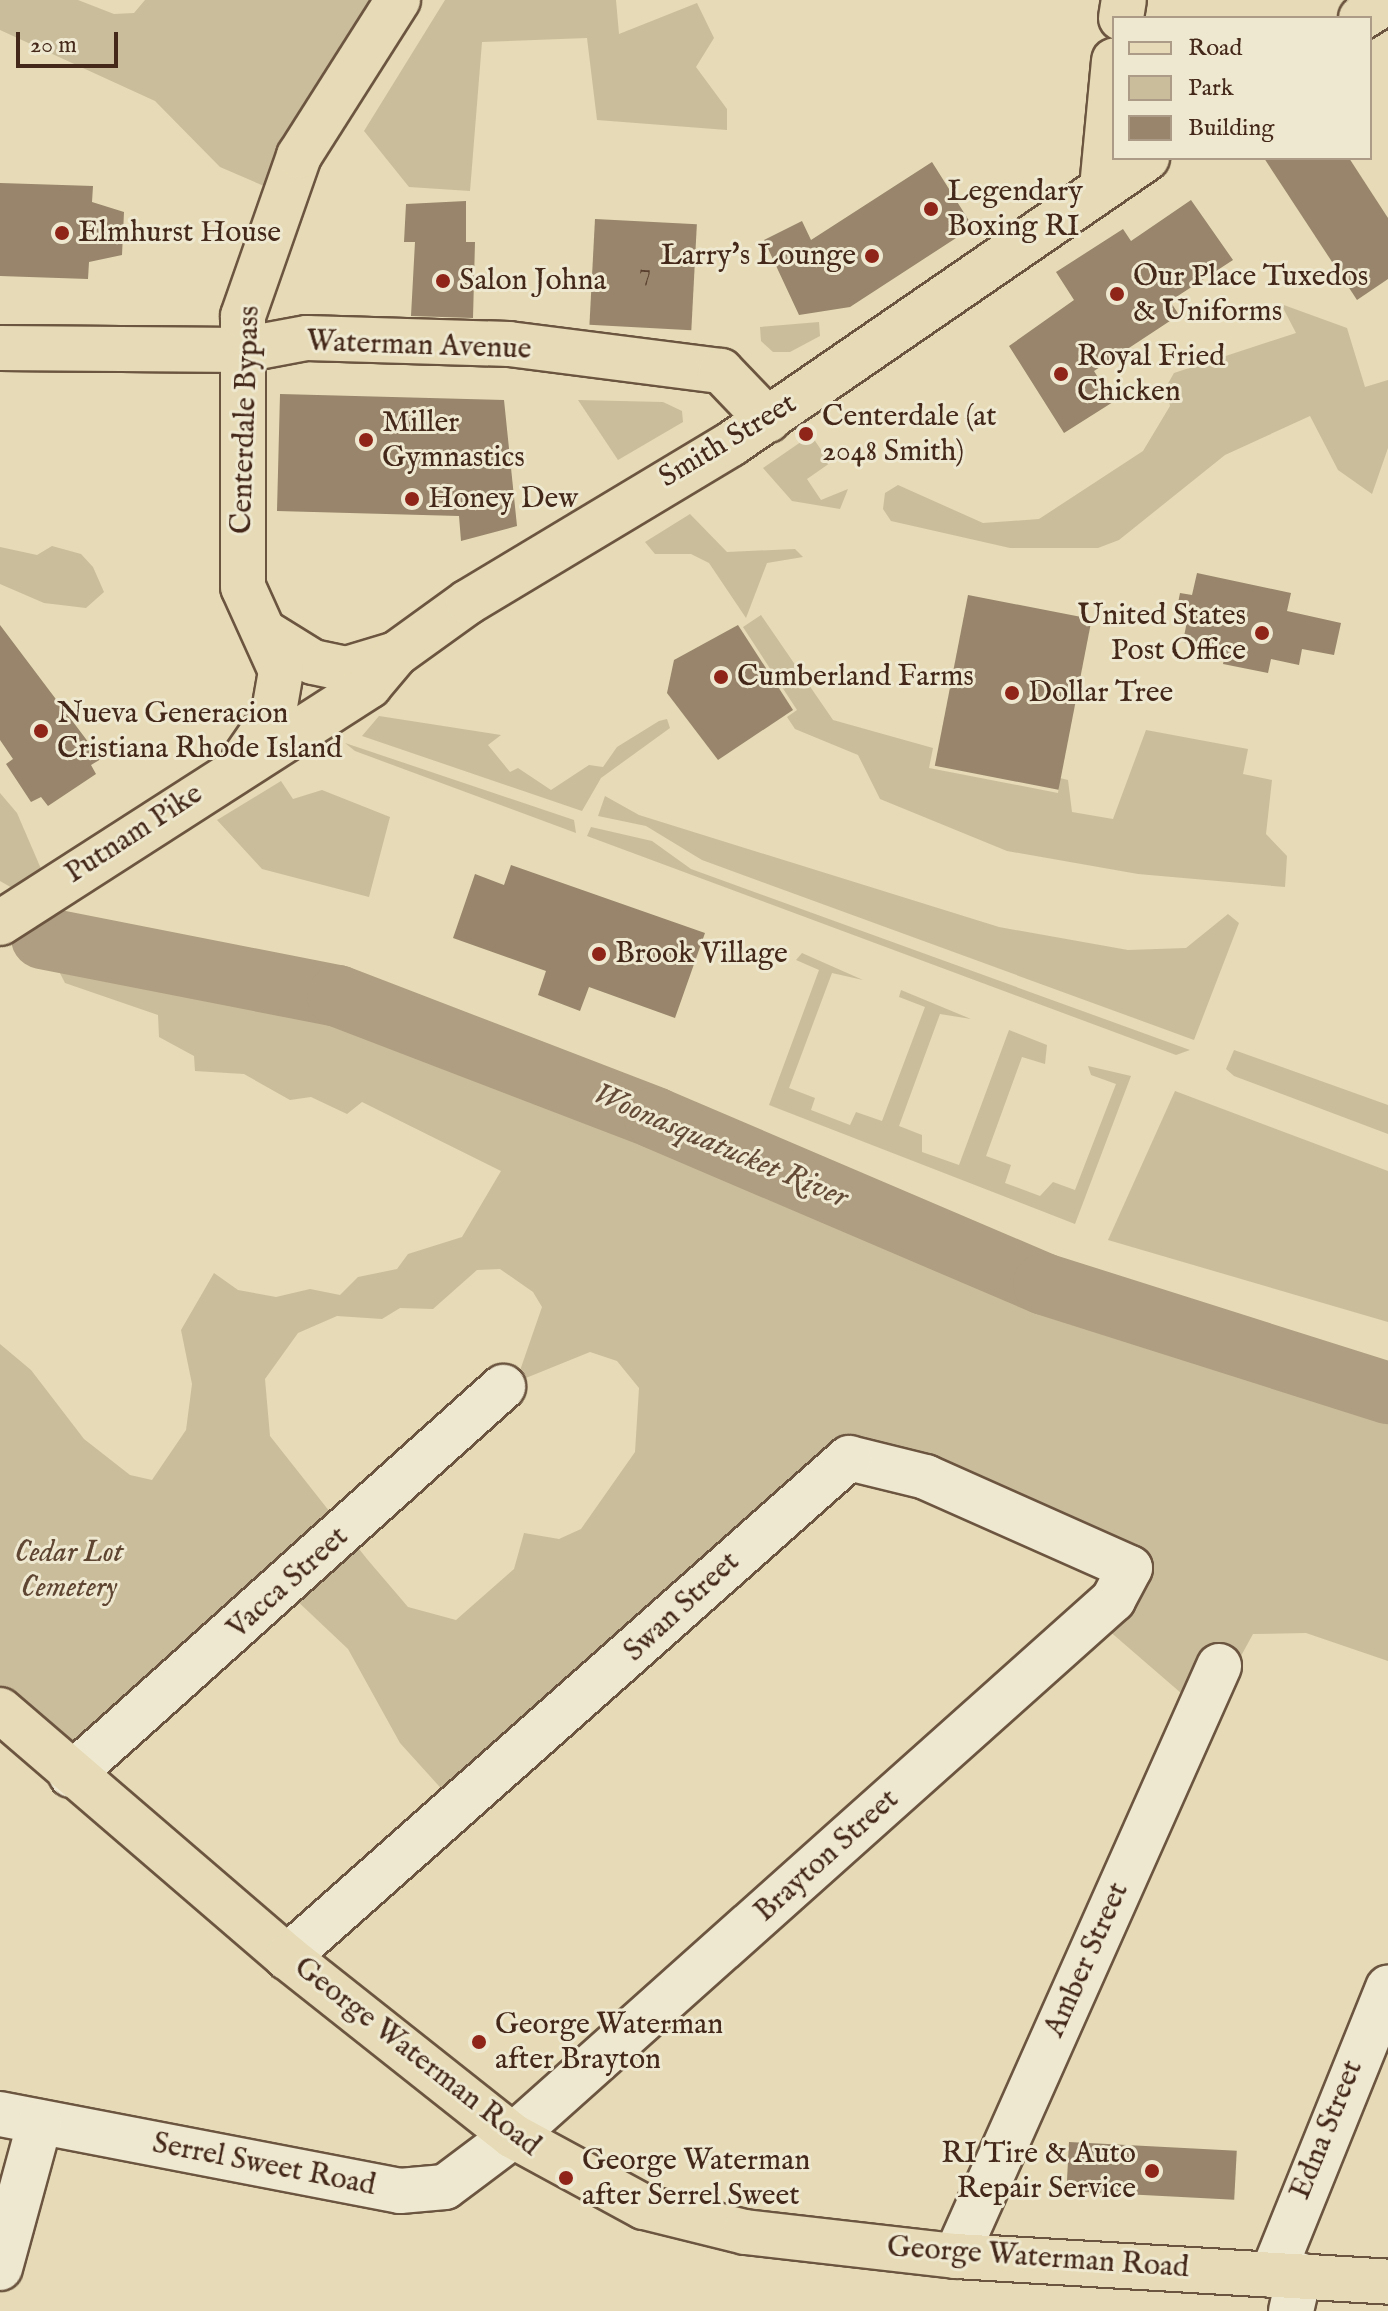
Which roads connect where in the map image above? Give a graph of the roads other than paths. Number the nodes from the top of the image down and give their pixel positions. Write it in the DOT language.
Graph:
graph roads {
  1 [pos="398,0"];
  2 [pos="1388,1"];
  3 [pos="1364,16"];
  4 [pos="1112,82"];
  5 [pos="1144,160"];
  6 [pos="1102,188"];
  7 [pos="0,348"];
  8 [pos="242,350"];
  9 [pos="768,420"];
  10 [pos="274,652"];
  11 [pos="396,654"];
  12 [pos="310,723"];
  13 [pos="238,767"];
  14 [pos="0,923"];
  15 [pos="503,1387"];
  16 [pos="1130,1568"];
  17 [pos="1219,1666"];
  18 [pos="0,1710"];
  19 [pos="71,1775"];
  20 [pos="287,1957"];
  21 [pos="1388,1988"];
  22 [pos="20,2118"];
  23 [pos="513,2136"];
  24 [pos="956,2256"];
  25 [pos="0,2268"];
  26 [pos="1388,2282"];
  27 [pos="1287,2287"];
  1 -- 8 [label="main road, Centerdale Bypass"];
  2 -- 3 [label="main road"];
  4 -- 6 [label="main road"];
  5 -- 6 [label="main road, Smith Street"];
  6 -- 9 [label="main road, Smith Street"];
  7 -- 8 [label="main road, Waterman Avenue"];
  8 -- 9 [label="main road, Waterman Avenue"];
  8 -- 10 [label="main road, Centerdale Bypass"];
  9 -- 11 [label="main road, Smith Street"];
  10 -- 11 [label="main road"];
  10 -- 12 [label="main road, Centerdale Bypass"];
  10 -- 13 [label="main road"];
  11 -- 12 [label="main road, Smith Street"];
  12 -- 13 [label="main road, Putnam Pike"];
  13 -- 14 [label="main road, Putnam Pike"];
  15 -- 19 [label="street, Vacca Street"];
  16 -- 20 [label="street, Swan Street"];
  16 -- 23 [label="street, Brayton Street"];
  17 -- 24 [label="street, Amber Street"];
  18 -- 19 [label="main road, George Waterman Road"];
  19 -- 20 [label="main road, George Waterman Road"];
  20 -- 23 [label="main road, George Waterman Road"];
  21 -- 27 [label="street, Edna Street"];
  22 -- 23 [label="street, Serrel Sweet Road"];
  22 -- 25 [label="street"];
  23 -- 24 [label="main road, George Waterman Road"];
  24 -- 27 [label="main road, George Waterman Road"];
  26 -- 27 [label="main road, George Waterman Road"];
}
